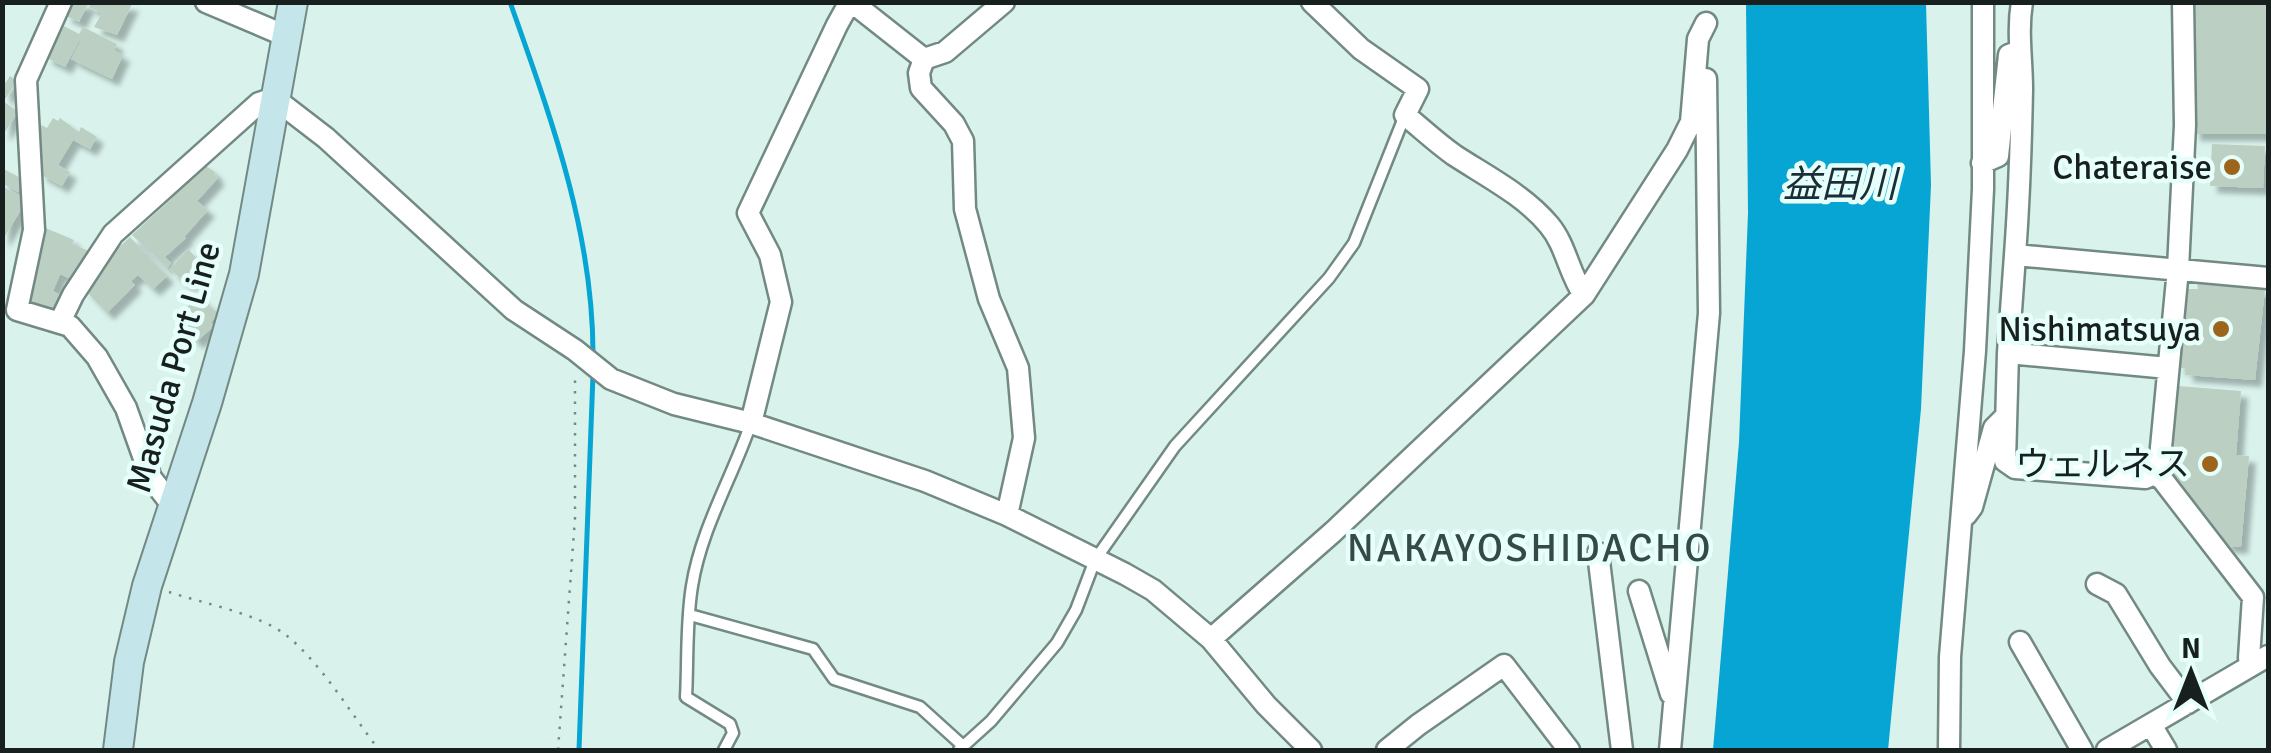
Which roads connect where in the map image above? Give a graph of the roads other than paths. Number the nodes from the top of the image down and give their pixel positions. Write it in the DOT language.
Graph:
graph roads {
  1 [pos="61,2"];
  2 [pos="206,2"];
  3 [pos="292,2"];
  4 [pos="1004,2"];
  5 [pos="1312,2"];
  6 [pos="1983,2"];
  7 [pos="2022,2"];
  8 [pos="2183,2"];
  9 [pos="1705,13"];
  10 [pos="286,36"];
  11 [pos="2020,52"];
  12 [pos="924,59"];
  13 [pos="274,98"];
  14 [pos="1405,115"];
  15 [pos="1982,163"];
  16 [pos="2016,255"];
  17 [pos="2178,269"];
  18 [pos="2268,278"];
  19 [pos="1584,296"];
  20 [pos="60,322"];
  21 [pos="2008,353"];
  22 [pos="2168,368"];
  23 [pos="2006,417"];
  24 [pos="751,424"];
  25 [pos="2154,474"];
  26 [pos="172,504"];
  27 [pos="1008,514"];
  28 [pos="1960,523"];
  29 [pos="1598,553"];
  30 [pos="1095,560"];
  31 [pos="2097,584"];
  32 [pos="1639,591"];
  33 [pos="690,615"];
  34 [pos="1211,639"];
  35 [pos="2020,642"];
  36 [pos="2260,661"];
  37 [pos="2188,703"];
  38 [pos="1675,706"];
  39 [pos="2152,725"];
  40 [pos="961,748"];
  41 [pos="118,750"];
  42 [pos="724,750"];
  43 [pos="1311,750"];
  44 [pos="1387,750"];
  45 [pos="1568,750"];
  46 [pos="1622,750"];
  47 [pos="1670,750"];
  48 [pos="1949,750"];
  49 [pos="2082,750"];
  50 [pos="2107,750"];
  51 [pos="2166,750"];
  1 -- 20 [label="street"];
  2 -- 10 [label="street"];
  3 -- 10 [label="main road, Masuda Port Line"];
  4 -- 12 [label="street"];
  5 -- 14 [label="street"];
  6 -- 15 [label="street"];
  7 -- 11 [label="street"];
  8 -- 17 [label="street"];
  9 -- 19 [label="street"];
  9 -- 38 [label="street"];
  10 -- 13 [label="main road, Masuda Port Line"];
  11 -- 15 [label="street"];
  11 -- 16 [label="street"];
  12 -- 24 [label="street"];
  12 -- 27 [label="street"];
  13 -- 20 [label="street"];
  13 -- 24 [label="street"];
  13 -- 26 [label="main road, Masuda Port Line"];
  14 -- 19 [label="street"];
  14 -- 30 [label="lane"];
  15 -- 28 [label="street"];
  16 -- 17 [label="street"];
  16 -- 21 [label="street"];
  17 -- 18 [label="street"];
  17 -- 22 [label="street"];
  19 -- 34 [label="street"];
  20 -- 26 [label="street"];
  21 -- 22 [label="street"];
  21 -- 23 [label="street"];
  22 -- 25 [label="street"];
  23 -- 25 [label="street"];
  23 -- 28 [label="street"];
  24 -- 27 [label="street"];
  24 -- 33 [label="lane"];
  25 -- 36 [label="street"];
  26 -- 41 [label="main road, Masuda Port Line"];
  27 -- 30 [label="street"];
  28 -- 48 [label="street"];
  29 -- 46 [label="street"];
  30 -- 34 [label="street"];
  30 -- 40 [label="lane"];
  31 -- 37 [label="street"];
  32 -- 38 [label="street"];
  33 -- 40 [label="lane"];
  33 -- 42 [label="lane"];
  34 -- 43 [label="street"];
  35 -- 49 [label="street"];
  36 -- 37 [label="street"];
  37 -- 39 [label="street"];
  38 -- 47 [label="street"];
  39 -- 50 [label="street"];
  39 -- 51 [label="street"];
  44 -- 45 [label="street"];
}
